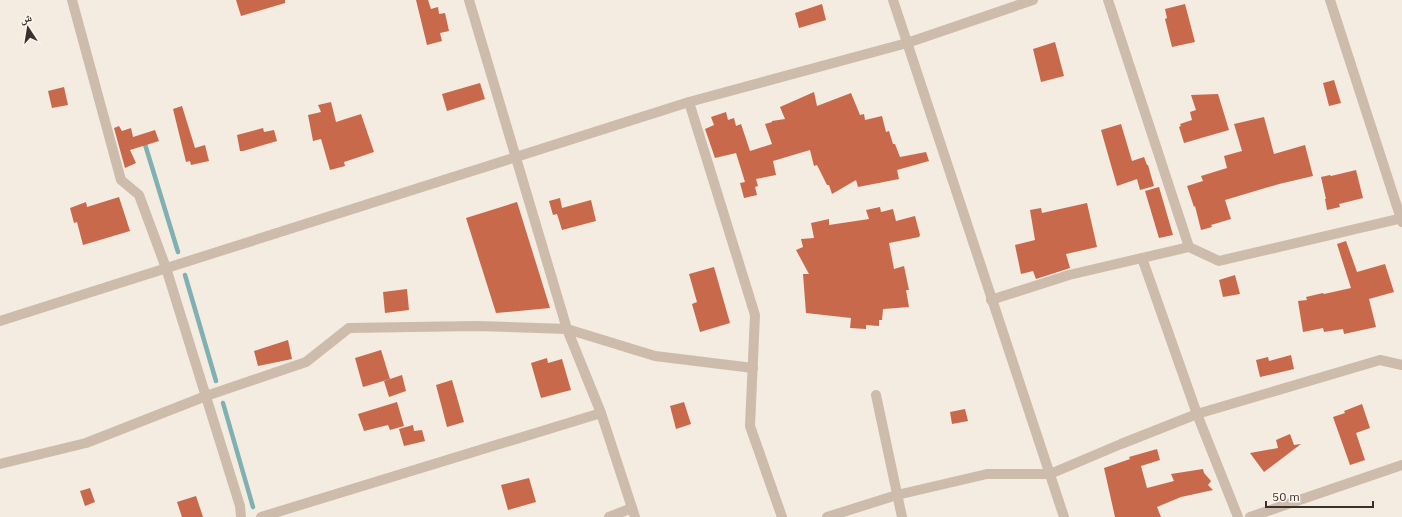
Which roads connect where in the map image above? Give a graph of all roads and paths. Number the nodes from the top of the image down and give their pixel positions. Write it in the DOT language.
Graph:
graph roads {
  1 [pos="72,0"];
  2 [pos="469,0"];
  3 [pos="893,0"];
  4 [pos="1033,0"];
  5 [pos="1108,0"];
  6 [pos="1330,0"];
  7 [pos="907,43"];
  8 [pos="689,102"];
  9 [pos="516,158"];
  10 [pos="1402,219"];
  11 [pos="1189,247"];
  12 [pos="1142,258"];
  13 [pos="166,268"];
  14 [pos="992,300"];
  15 [pos="0,321"];
  16 [pos="567,329"];
  17 [pos="1402,365"];
  18 [pos="753,368"];
  19 [pos="876,395"];
  20 [pos="206,396"];
  21 [pos="601,413"];
  22 [pos="1197,414"];
  23 [pos="0,464"];
  24 [pos="1402,465"];
  25 [pos="1050,474"];
  26 [pos="897,495"];
  27 [pos="633,512"];
  28 [pos="241,517"];
  29 [pos="261,517"];
  30 [pos="609,517"];
  31 [pos="782,517"];
  32 [pos="828,517"];
  33 [pos="902,517"];
  34 [pos="1064,517"];
  35 [pos="1238,517"];
  36 [pos="1250,517"];
  1 -- 13 [label="street"];
  2 -- 9 [label="street"];
  3 -- 7 [label="street"];
  4 -- 7 [label="street"];
  5 -- 11 [label="street"];
  6 -- 10 [label="street"];
  7 -- 8 [label="street"];
  7 -- 14 [label="street"];
  8 -- 9 [label="street"];
  8 -- 18 [label="street"];
  9 -- 13 [label="street"];
  9 -- 16 [label="street"];
  10 -- 11 [label="street"];
  11 -- 12 [label="street"];
  12 -- 14 [label="street"];
  12 -- 22 [label="street"];
  13 -- 15 [label="street"];
  13 -- 20 [label="street"];
  14 -- 25 [label="street"];
  16 -- 18 [label="street"];
  16 -- 20 [label="street"];
  16 -- 21 [label="street"];
  17 -- 22 [label="street"];
  18 -- 31 [label="street"];
  19 -- 26 [label="street"];
  20 -- 23 [label="street"];
  20 -- 28 [label="street"];
  21 -- 27 [label="street"];
  21 -- 29 [label="street"];
  22 -- 25 [label="street"];
  22 -- 35 [label="street"];
  24 -- 36 [label="street"];
  25 -- 26 [label="street"];
  25 -- 34 [label="street"];
  26 -- 32 [label="street"];
  26 -- 33 [label="street"];
  27 -- 30 [label="street"];
}
